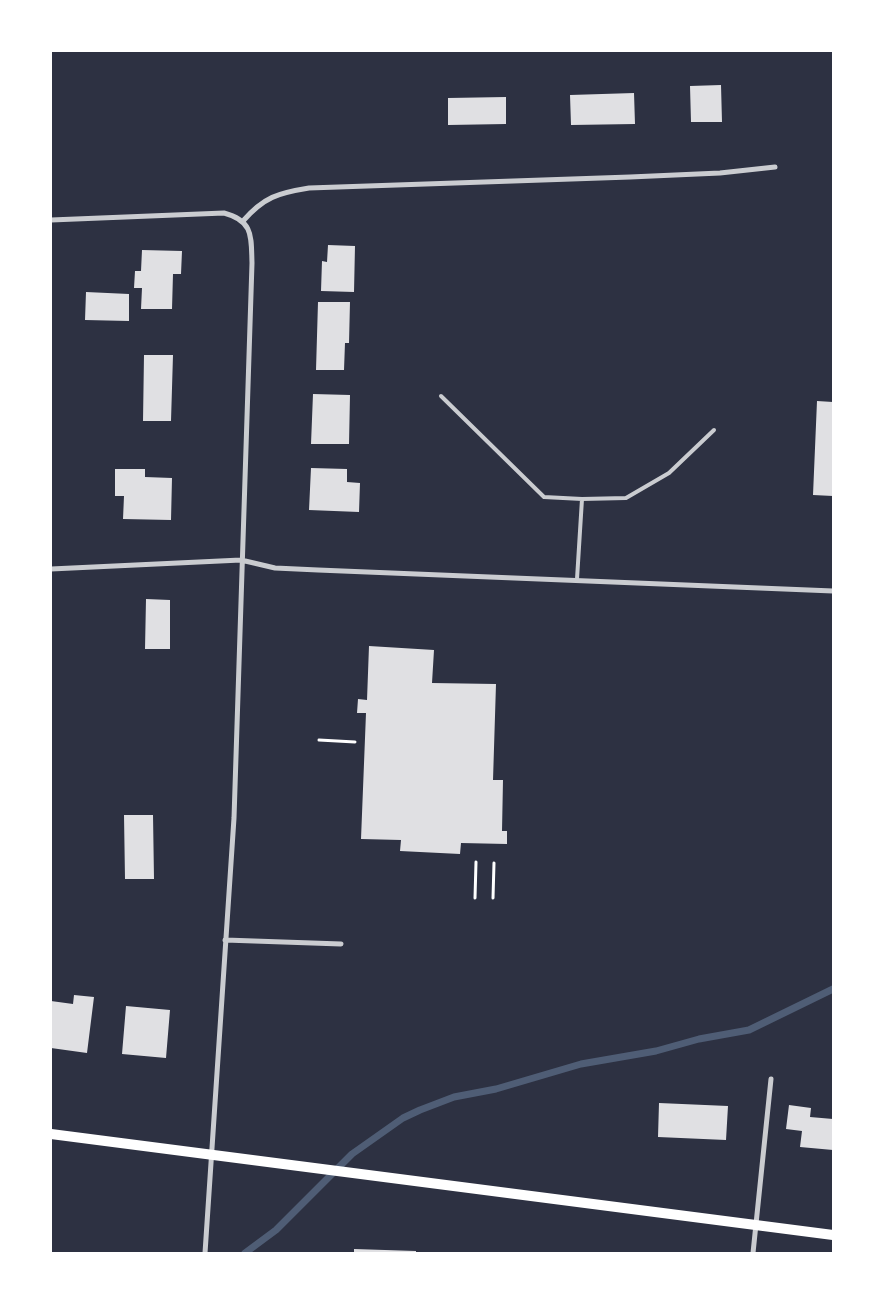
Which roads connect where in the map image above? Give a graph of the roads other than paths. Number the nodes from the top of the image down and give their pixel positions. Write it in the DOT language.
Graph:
graph roads {
  1 [pos="775,166"];
  2 [pos="51,220"];
  3 [pos="243,221"];
  4 [pos="441,396"];
  5 [pos="714,430"];
  6 [pos="582,499"];
  7 [pos="241,560"];
  8 [pos="51,569"];
  9 [pos="577,579"];
  10 [pos="833,590"];
  11 [pos="225,940"];
  12 [pos="341,944"];
  13 [pos="771,1080"];
  14 [pos="51,1134"];
  15 [pos="212,1155"];
  16 [pos="755,1225"];
  17 [pos="833,1235"];
  18 [pos="204,1253"];
  19 [pos="753,1253"];
  1 -- 3 [label="street"];
  2 -- 3 [label="street"];
  3 -- 7 [label="street"];
  4 -- 6 [label="lane"];
  5 -- 6 [label="lane"];
  6 -- 9 [label="lane"];
  7 -- 8 [label="street"];
  7 -- 9 [label="street"];
  7 -- 11 [label="street"];
  9 -- 10 [label="street"];
  11 -- 12 [label="street"];
  11 -- 15 [label="street"];
  13 -- 16 [label="street"];
  14 -- 15 [label="main road"];
  15 -- 16 [label="main road"];
  15 -- 18 [label="street"];
  16 -- 17 [label="main road"];
  16 -- 19 [label="street"];
}
